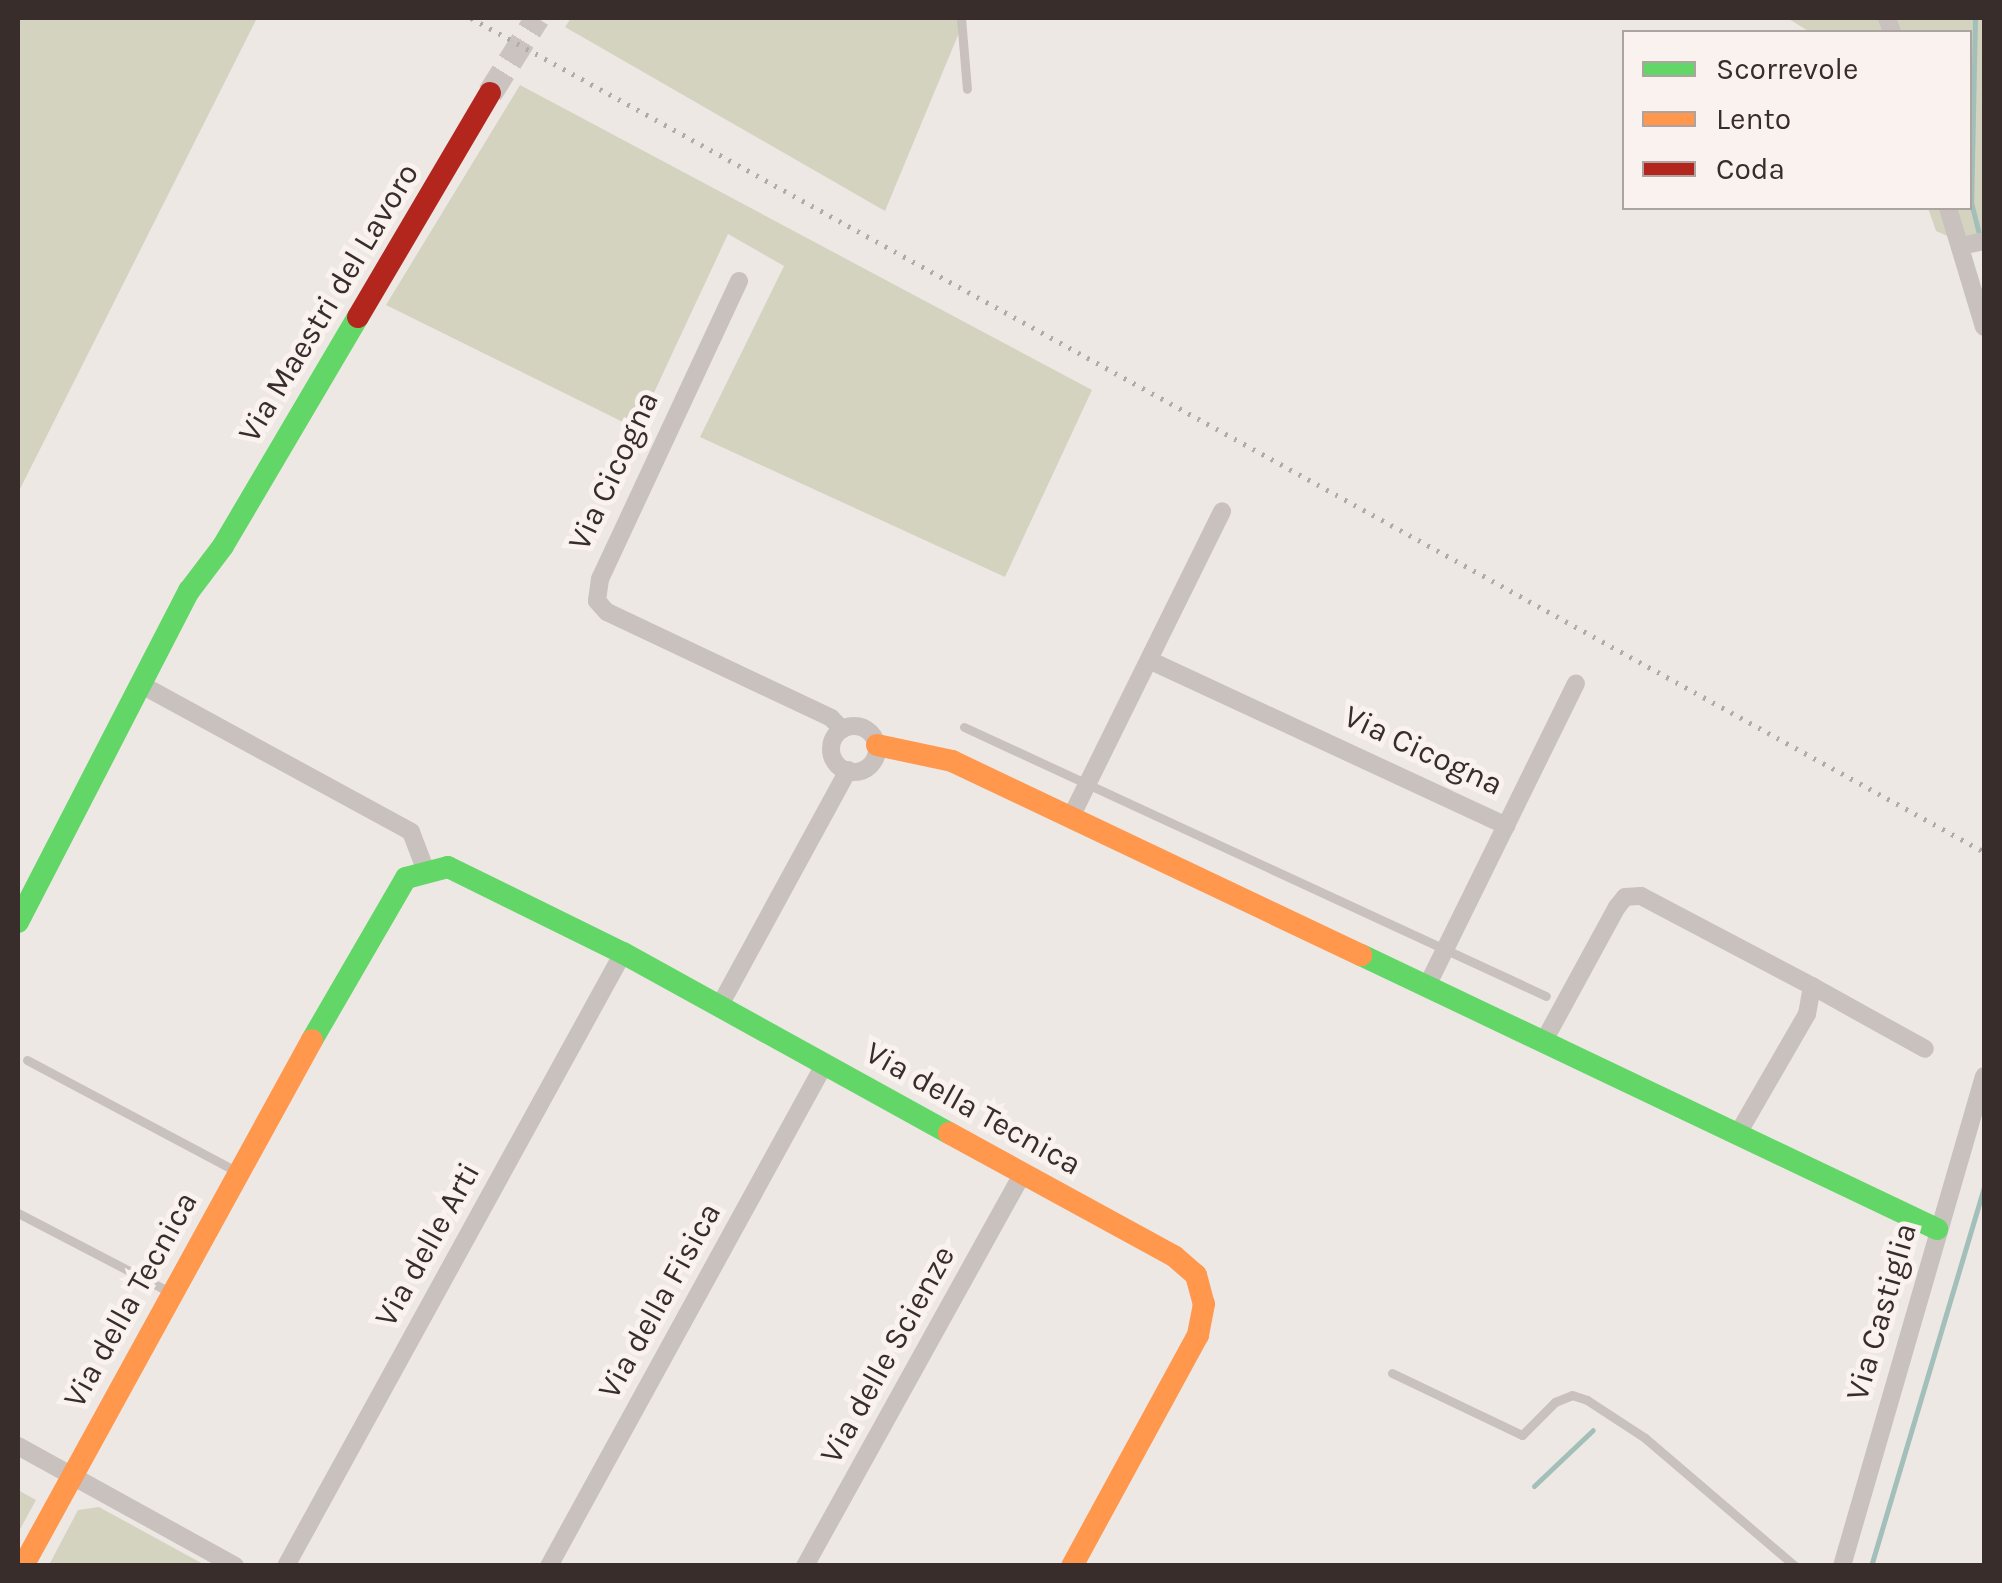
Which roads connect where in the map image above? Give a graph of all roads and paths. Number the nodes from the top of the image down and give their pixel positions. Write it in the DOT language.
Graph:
graph roads {
  1 [pos="961,18"];
  2 [pos="967,89"];
  3 [pos="490,93"];
  4 [pos="1949,210"];
  5 [pos="1973,243"];
  6 [pos="739,281"];
  7 [pos="1984,327"];
  8 [pos="1222,511"];
  9 [pos="222,546"];
  10 [pos="1149,660"];
  11 [pos="1576,683"];
  12 [pos="151,690"];
  13 [pos="964,727"];
  14 [pos="842,730"];
  15 [pos="877,745"];
  16 [pos="104,759"];
  17 [pos="848,770"];
  18 [pos="1088,784"];
  19 [pos="1071,818"];
  20 [pos="1506,826"];
  21 [pos="426,868"];
  22 [pos="18,922"];
  23 [pos="1445,949"];
  24 [pos="623,954"];
  25 [pos="1428,984"];
  26 [pos="1812,986"];
  27 [pos="1546,996"];
  28 [pos="718,1006"];
  29 [pos="1544,1039"];
  30 [pos="1925,1049"];
  31 [pos="27,1060"];
  32 [pos="824,1065"];
  33 [pos="1984,1076"];
  34 [pos="1737,1135"];
  35 [pos="239,1172"];
  36 [pos="1022,1173"];
  37 [pos="18,1213"];
  38 [pos="1937,1229"];
  39 [pos="172,1294"];
  40 [pos="1392,1373"];
  41 [pos="18,1446"];
  42 [pos="72,1476"];
  43 [pos="22,1566"];
  44 [pos="236,1566"];
  45 [pos="286,1566"];
  46 [pos="549,1566"];
  47 [pos="805,1566"];
  48 [pos="1072,1566"];
  49 [pos="1795,1566"];
  50 [pos="1842,1566"];
  1 -- 2 [label="lane"];
  3 -- 9 [label="street, Via Maestri del Lavoro"];
  4 -- 5 [label="street"];
  5 -- 7 [label="street"];
  6 -- 14 [label="street, Via Cicogna"];
  8 -- 10 [label="street"];
  9 -- 12 [label="street, Via Maestri del Lavoro"];
  9 -- 16 [label="street, Via Maestri del Lavoro"];
  10 -- 18 [label="street"];
  10 -- 20 [label="street, Via Cicogna"];
  11 -- 20 [label="street, Via Cicogna"];
  12 -- 16 [label="street, Via Maestri del Lavoro"];
  12 -- 21 [label="street"];
  13 -- 18 [label="lane"];
  14 -- 15 [label="street, Via Cicogna"];
  14 -- 17 [label="street"];
  15 -- 17 [label="street"];
  15 -- 19 [label="street, Via Cicogna"];
  16 -- 22 [label="street, Via Maestri del Lavoro"];
  17 -- 28 [label="street"];
  18 -- 19 [label="street"];
  18 -- 23 [label="lane"];
  19 -- 25 [label="street, Via Cicogna"];
  20 -- 23 [label="street, Via Cicogna"];
  21 -- 24 [label="street, Via della Tecnica"];
  21 -- 35 [label="street, Via della Tecnica"];
  23 -- 25 [label="street, Via Cicogna"];
  23 -- 27 [label="lane"];
  24 -- 28 [label="street, Via della Tecnica"];
  24 -- 45 [label="street, Via delle Arti"];
  25 -- 29 [label="street, Via Cicogna"];
  26 -- 29 [label="street"];
  26 -- 30 [label="street"];
  26 -- 34 [label="street"];
  28 -- 32 [label="street, Via della Tecnica"];
  29 -- 34 [label="street, Via Cicogna"];
  31 -- 35 [label="lane"];
  32 -- 36 [label="street, Via della Tecnica"];
  32 -- 46 [label="street, Via della Fisica"];
  33 -- 38 [label="street, Via Castiglia"];
  34 -- 38 [label="street, Via Cicogna"];
  35 -- 39 [label="street, Via della Tecnica"];
  36 -- 47 [label="street, Via delle Scienze"];
  36 -- 48 [label="street, Via della Tecnica"];
  37 -- 39 [label="lane"];
  38 -- 50 [label="street, Via Castiglia"];
  39 -- 42 [label="street, Via della Tecnica"];
  40 -- 49 [label="lane"];
  41 -- 42 [label="street"];
  42 -- 43 [label="street, Via della Tecnica"];
  42 -- 44 [label="street"];
}
